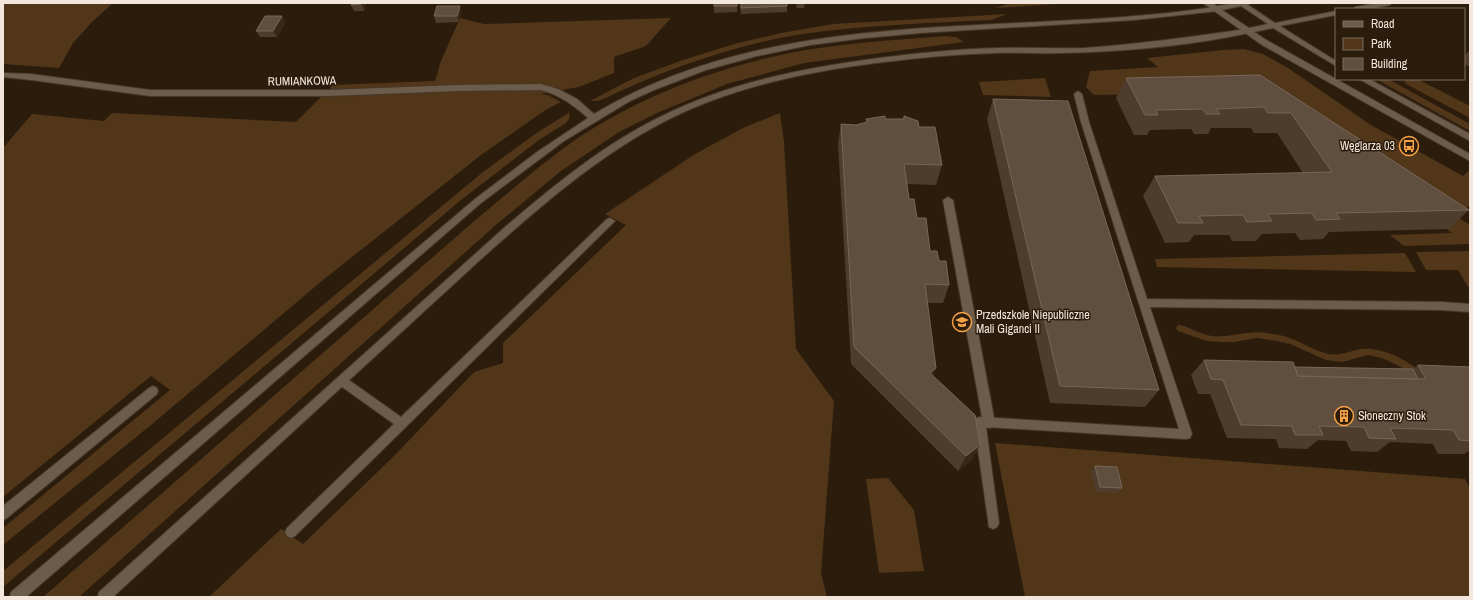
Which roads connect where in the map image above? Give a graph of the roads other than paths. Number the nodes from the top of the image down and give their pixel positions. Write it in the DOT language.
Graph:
graph roads {
  1 [pos="1207,3"];
  2 [pos="1244,3"];
  3 [pos="1387,3"];
  4 [pos="1363,8"];
  5 [pos="1215,9"];
  6 [pos="1335,14"];
  7 [pos="1275,26"];
  8 [pos="1246,31"];
  9 [pos="1335,63"];
  10 [pos="3,75"];
  11 [pos="1365,80"];
  12 [pos="1078,94"];
  13 [pos="593,118"];
  14 [pos="1470,138"];
  15 [pos="1470,158"];
  16 [pos="948,200"];
  17 [pos="610,222"];
  18 [pos="1145,303"];
  19 [pos="1470,308"];
  20 [pos="342,381"];
  21 [pos="153,391"];
  22 [pos="989,423"];
  23 [pos="402,424"];
  24 [pos="3,514"];
  25 [pos="993,523"];
  26 [pos="291,532"];
  27 [pos="16,597"];
  28 [pos="104,597"];
  1 -- 5 [label="street"];
  2 -- 5 [label="street"];
  2 -- 7 [label="street"];
  3 -- 4 [label="street"];
  5 -- 8 [label="street"];
  5 -- 13 [label="street"];
  6 -- 7 [label="street"];
  7 -- 8 [label="street"];
  7 -- 9 [label="street"];
  8 -- 15 [label="street"];
  8 -- 20 [label="street"];
  10 -- 13 [label="street, RUMIANKOWA"];
  11 -- 14 [label="street"];
  12 -- 18 [label="street"];
  13 -- 27 [label="street"];
  16 -- 22 [label="street"];
  17 -- 23 [label="street"];
  18 -- 19 [label="street"];
  18 -- 22 [label="street"];
  20 -- 23 [label="street"];
  20 -- 28 [label="street"];
  21 -- 24 [label="street"];
  22 -- 25 [label="street"];
  23 -- 26 [label="street"];
}
